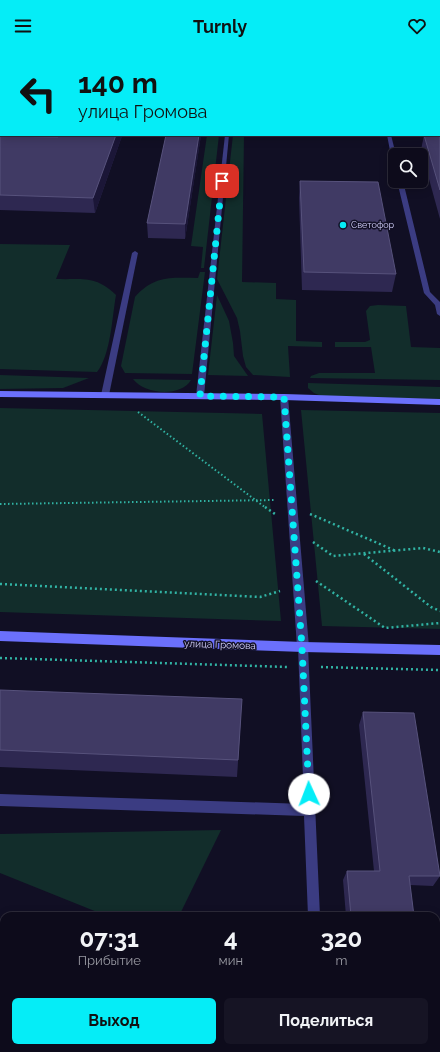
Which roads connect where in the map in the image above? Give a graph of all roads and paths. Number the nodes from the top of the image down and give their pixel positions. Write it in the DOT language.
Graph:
graph roads {
  1 [pos="227,136"];
  2 [pos="388,136"];
  3 [pos="392,148"];
  4 [pos="402,188"];
  5 [pos="135,253"];
  6 [pos="439,304"];
  7 [pos="440,314"];
  8 [pos="0,394"];
  9 [pos="105,395"];
  10 [pos="115,395"];
  11 [pos="200,396"];
  12 [pos="284,397"];
  13 [pos="440,402"];
  14 [pos="256,500"];
  15 [pos="0,504"];
  16 [pos="292,506"];
  17 [pos="294,528"];
  18 [pos="396,551"];
  19 [pos="440,552"];
  20 [pos="364,554"];
  21 [pos="0,584"];
  22 [pos="298,586"];
  23 [pos="440,610"];
  24 [pos="440,623"];
  25 [pos="0,636"];
  26 [pos="302,647"];
  27 [pos="440,650"];
  28 [pos="0,658"];
  29 [pos="304,667"];
  30 [pos="440,670"];
  31 [pos="0,800"];
  32 [pos="310,810"];
  33 [pos="314,912"];
  1 -- 11 [label="lane"];
  2 -- 3 [label="lane"];
  4 -- 6 [label="lane"];
  5 -- 9 [label="lane"];
  6 -- 7 [label="lane"];
  8 -- 9 [label="street"];
  9 -- 10 [label="street"];
  10 -- 11 [label="street"];
  10 -- 14 [label="path"];
  11 -- 12 [label="street"];
  12 -- 13 [label="street"];
  12 -- 16 [label="street"];
  14 -- 15 [label="path"];
  14 -- 16 [label="path"];
  14 -- 17 [label="path"];
  16 -- 17 [label="street"];
  16 -- 18 [label="path"];
  17 -- 20 [label="path"];
  17 -- 22 [label="street"];
  18 -- 19 [label="path"];
  18 -- 20 [label="path"];
  20 -- 23 [label="path"];
  21 -- 22 [label="path"];
  22 -- 24 [label="path"];
  22 -- 26 [label="street"];
  25 -- 26 [label="street, улица Громова"];
  26 -- 27 [label="street, улица Громова"];
  26 -- 29 [label="lane"];
  28 -- 29 [label="path"];
  29 -- 30 [label="path"];
  29 -- 32 [label="lane"];
  31 -- 32 [label="lane"];
  32 -- 33 [label="lane"];
}
